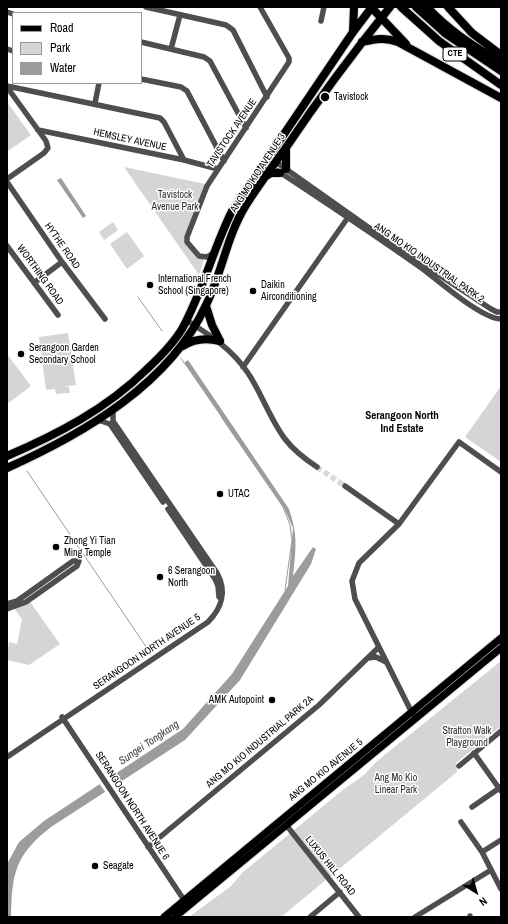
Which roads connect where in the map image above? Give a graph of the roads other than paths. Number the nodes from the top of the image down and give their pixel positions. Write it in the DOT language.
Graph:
graph roads {
  1 [pos="146,7"];
  2 [pos="260,7"];
  3 [pos="324,7"];
  4 [pos="354,7"];
  5 [pos="372,7"];
  6 [pos="390,7"];
  7 [pos="401,7"];
  8 [pos="416,7"];
  9 [pos="448,7"];
  10 [pos="427,11"];
  11 [pos="180,15"];
  12 [pos="382,18"];
  13 [pos="321,21"];
  14 [pos="353,32"];
  15 [pos="142,42"];
  16 [pos="362,42"];
  17 [pos="171,49"];
  18 [pos="412,50"];
  19 [pos="501,55"];
  20 [pos="501,63"];
  21 [pos="501,71"];
  22 [pos="142,79"];
  23 [pos="99,84"];
  24 [pos="499,84"];
  25 [pos="7,86"];
  26 [pos="267,97"];
  27 [pos="501,98"];
  28 [pos="95,104"];
  29 [pos="246,128"];
  30 [pos="38,130"];
  31 [pos="286,148"];
  32 [pos="184,160"];
  33 [pos="224,161"];
  34 [pos="274,164"];
  35 [pos="218,169"];
  36 [pos="283,171"];
  37 [pos="266,176"];
  38 [pos="7,181"];
  39 [pos="235,207"];
  40 [pos="243,212"];
  41 [pos="349,216"];
  42 [pos="7,246"];
  43 [pos="214,253"];
  44 [pos="62,262"];
  45 [pos="34,283"];
  46 [pos="206,306"];
  47 [pos="501,312"];
  48 [pos="58,315"];
  49 [pos="105,319"];
  50 [pos="501,319"];
  51 [pos="186,320"];
  52 [pos="195,326"];
  53 [pos="220,341"];
  54 [pos="181,346"];
  55 [pos="243,367"];
  56 [pos="113,410"];
  57 [pos="98,420"];
  58 [pos="7,456"];
  59 [pos="317,467"];
  60 [pos="7,468"];
  61 [pos="501,472"];
  62 [pos="345,486"];
  63 [pos="399,524"];
  64 [pos="7,604"];
  65 [pos="7,610"];
  66 [pos="501,638"];
  67 [pos="379,647"];
  68 [pos="501,648"];
  69 [pos="366,659"];
  70 [pos="387,662"];
  71 [pos="415,715"];
  72 [pos="64,717"];
  73 [pos="501,731"];
  74 [pos="474,754"];
  75 [pos="7,755"];
  76 [pos="459,766"];
  77 [pos="500,789"];
  78 [pos="306,799"];
  79 [pos="315,802"];
  80 [pos="472,807"];
  81 [pos="461,822"];
  82 [pos="287,826"];
  83 [pos="501,840"];
  84 [pos="149,846"];
  85 [pos="482,852"];
  86 [pos="490,870"];
  87 [pos="501,889"];
  88 [pos="340,892"];
  89 [pos="188,902"];
  90 [pos="424,915"];
  91 [pos="164,917"];
  92 [pos="175,917"];
  93 [pos="310,917"];
  94 [pos="359,917"];
  95 [pos="415,917"];
  1 -- 11 [label="street"];
  2 -- 26 [label="street, TAVISTOCK AVENUE"];
  3 -- 13 [label="street"];
  4 -- 14 [label="highway"];
  5 -- 12 [label="highway"];
  5 -- 14 [label="highway, ANG MO KIO AVENUE 3"];
  6 -- 12 [label="highway, ANG MO KIO AVENUE 3"];
  7 -- 24 [label="highway, CTE"];
  8 -- 10 [label="highway, CTE"];
  9 -- 19 [label="highway"];
  10 -- 20 [label="highway"];
  10 -- 21 [label="highway, CTE"];
  11 -- 17 [label="street"];
  11 -- 26 [label="street"];
  12 -- 16 [label="highway, ANG MO KIO AVENUE 3"];
  12 -- 18 [label="highway"];
  14 -- 39 [label="highway, ANG MO KIO AVENUE 3"];
  15 -- 17 [label="street"];
  16 -- 18 [label="highway"];
  16 -- 31 [label="highway, ANG MO KIO AVENUE 3"];
  17 -- 29 [label="street"];
  18 -- 27 [label="highway"];
  22 -- 33 [label="street"];
  23 -- 28 [label="street"];
  25 -- 28 [label="street"];
  25 -- 30 [label="street"];
  26 -- 29 [label="street, TAVISTOCK AVENUE"];
  28 -- 32 [label="street"];
  29 -- 33 [label="street, TAVISTOCK AVENUE"];
  30 -- 32 [label="street, HEMSLEY AVENUE"];
  30 -- 38 [label="street"];
  31 -- 34 [label="highway, ANG MO KIO AVENUE 3"];
  31 -- 36 [label="highway"];
  32 -- 35 [label="street, HEMSLEY AVENUE"];
  33 -- 35 [label="street, TAVISTOCK AVENUE"];
  34 -- 36 [label="street, ANG MO KIO INDUSTRIAL PARK 2"];
  34 -- 37 [label="highway, ANG MO KIO AVENUE 3"];
  35 -- 43 [label="street, TAVISTOCK AVENUE"];
  36 -- 37 [label="highway"];
  36 -- 41 [label="street, ANG MO KIO INDUSTRIAL PARK 2"];
  37 -- 40 [label="highway, ANG MO KIO AVENUE 3"];
  38 -- 44 [label="street, HYTHE ROAD"];
  39 -- 40 [label="highway"];
  39 -- 43 [label="highway, ANG MO KIO AVENUE 3"];
  40 -- 46 [label="highway, ANG MO KIO AVENUE 3"];
  41 -- 47 [label="street, ANG MO KIO INDUSTRIAL PARK 2"];
  41 -- 50 [label="street, ANG MO KIO INDUSTRIAL PARK 2"];
  41 -- 55 [label="street"];
  42 -- 45 [label="street, WORTHING ROAD"];
  43 -- 51 [label="highway, ANG MO KIO AVENUE 3"];
  44 -- 45 [label="street"];
  44 -- 49 [label="street, HYTHE ROAD"];
  45 -- 48 [label="street, WORTHING ROAD"];
  46 -- 52 [label="highway, ANG MO KIO AVENUE 3"];
  46 -- 53 [label="highway"];
  51 -- 52 [label="street"];
  51 -- 58 [label="highway, ANG MO KIO AVENUE 3"];
  52 -- 53 [label="street"];
  52 -- 54 [label="highway, ANG MO KIO AVENUE 3"];
  53 -- 54 [label="highway"];
  53 -- 55 [label="street"];
  54 -- 56 [label="highway, ANG MO KIO AVENUE 3"];
  55 -- 59 [label="street"];
  56 -- 57 [label="highway, ANG MO KIO AVENUE 3"];
  56 -- 72 [label="street, SERANGOON NORTH AVENUE 5"];
  57 -- 60 [label="highway, ANG MO KIO AVENUE 3"];
  57 -- 72 [label="street, SERANGOON NORTH AVENUE 5"];
  61 -- 63 [label="street"];
  62 -- 63 [label="street"];
  63 -- 67 [label="street"];
  64 -- 65 [label="street"];
  66 -- 71 [label="main road, ANG MO KIO AVENUE 5"];
  67 -- 69 [label="street, ANG MO KIO INDUSTRIAL PARK 2A"];
  67 -- 70 [label="street"];
  68 -- 71 [label="main road, ANG MO KIO AVENUE 5"];
  69 -- 70 [label="street"];
  69 -- 84 [label="street, ANG MO KIO INDUSTRIAL PARK 2A"];
  70 -- 71 [label="street"];
  71 -- 78 [label="main road, ANG MO KIO AVENUE 5"];
  71 -- 79 [label="main road, ANG MO KIO AVENUE 5"];
  72 -- 75 [label="street, SERANGOON NORTH AVENUE 5"];
  72 -- 84 [label="street, SERANGOON NORTH AVENUE 6"];
  73 -- 74 [label="street"];
  74 -- 76 [label="street"];
  74 -- 77 [label="street"];
  77 -- 80 [label="street"];
  78 -- 79 [label="main road"];
  78 -- 89 [label="main road, ANG MO KIO AVENUE 5"];
  79 -- 82 [label="main road, ANG MO KIO AVENUE 5"];
  81 -- 85 [label="street"];
  82 -- 88 [label="street, LUXUS HILL ROAD"];
  82 -- 89 [label="main road, ANG MO KIO AVENUE 5"];
  83 -- 85 [label="street"];
  84 -- 89 [label="street, SERANGOON NORTH AVENUE 6"];
  85 -- 86 [label="street"];
  86 -- 87 [label="street"];
  86 -- 90 [label="street"];
  88 -- 93 [label="street"];
  88 -- 94 [label="street, LUXUS HILL ROAD"];
  89 -- 91 [label="main road, ANG MO KIO AVENUE 5"];
  89 -- 92 [label="main road, ANG MO KIO AVENUE 5"];
  90 -- 95 [label="street"];
}
